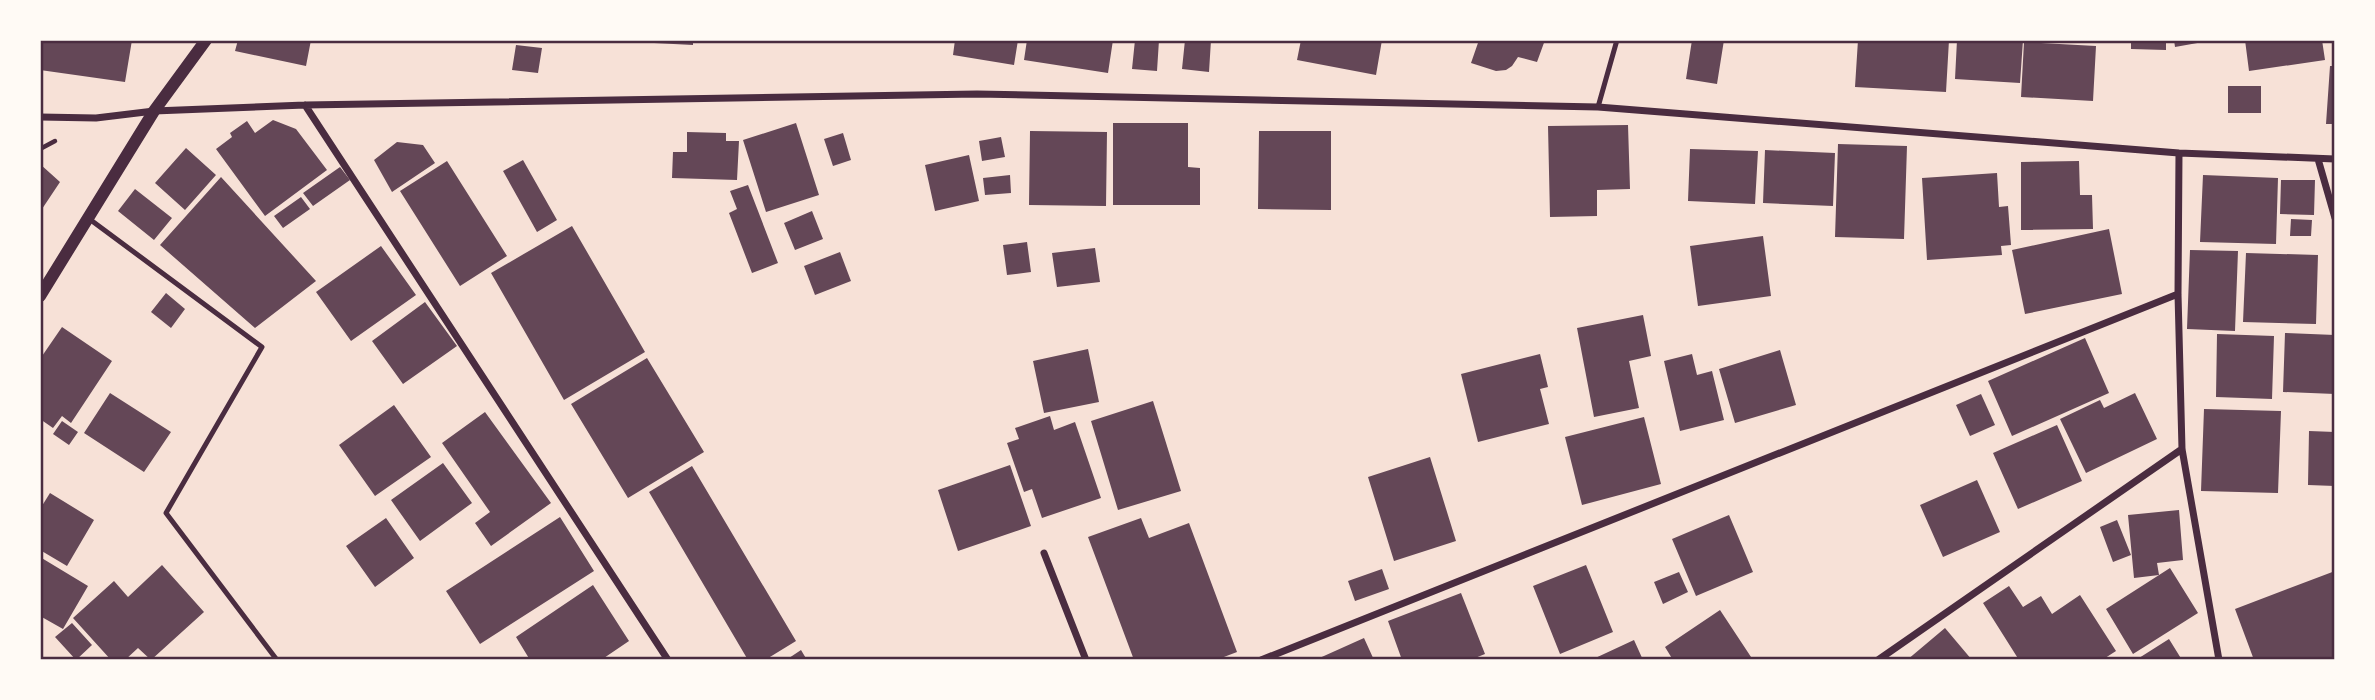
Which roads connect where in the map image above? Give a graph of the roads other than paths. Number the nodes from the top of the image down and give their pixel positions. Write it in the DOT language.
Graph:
graph roads {
  1 [pos="206,40"];
  2 [pos="1617,40"];
  3 [pos="305,105"];
  4 [pos="1598,107"];
  5 [pos="154,111"];
  6 [pos="40,117"];
  7 [pos="2179,153"];
  8 [pos="2318,159"];
  9 [pos="2335,159"];
  10 [pos="88,218"];
  11 [pos="2335,218"];
  12 [pos="2178,294"];
  13 [pos="40,296"];
  14 [pos="2182,449"];
  15 [pos="1044,553"];
  16 [pos="277,660"];
  17 [pos="668,660"];
  18 [pos="1086,660"];
  19 [pos="1261,660"];
  20 [pos="1878,660"];
  21 [pos="2219,660"];
  1 -- 5 [label="street"];
  2 -- 4 [label="lane"];
  3 -- 4 [label="street"];
  3 -- 5 [label="street"];
  3 -- 17 [label="street"];
  4 -- 7 [label="street"];
  5 -- 6 [label="street"];
  5 -- 10 [label="street"];
  7 -- 8 [label="street"];
  7 -- 12 [label="street"];
  8 -- 9 [label="street"];
  8 -- 11 [label="street"];
  10 -- 13 [label="street"];
  10 -- 16 [label="lane"];
  12 -- 14 [label="street"];
  12 -- 19 [label="street"];
  14 -- 20 [label="street"];
  14 -- 21 [label="street"];
  15 -- 18 [label="street"];
}
